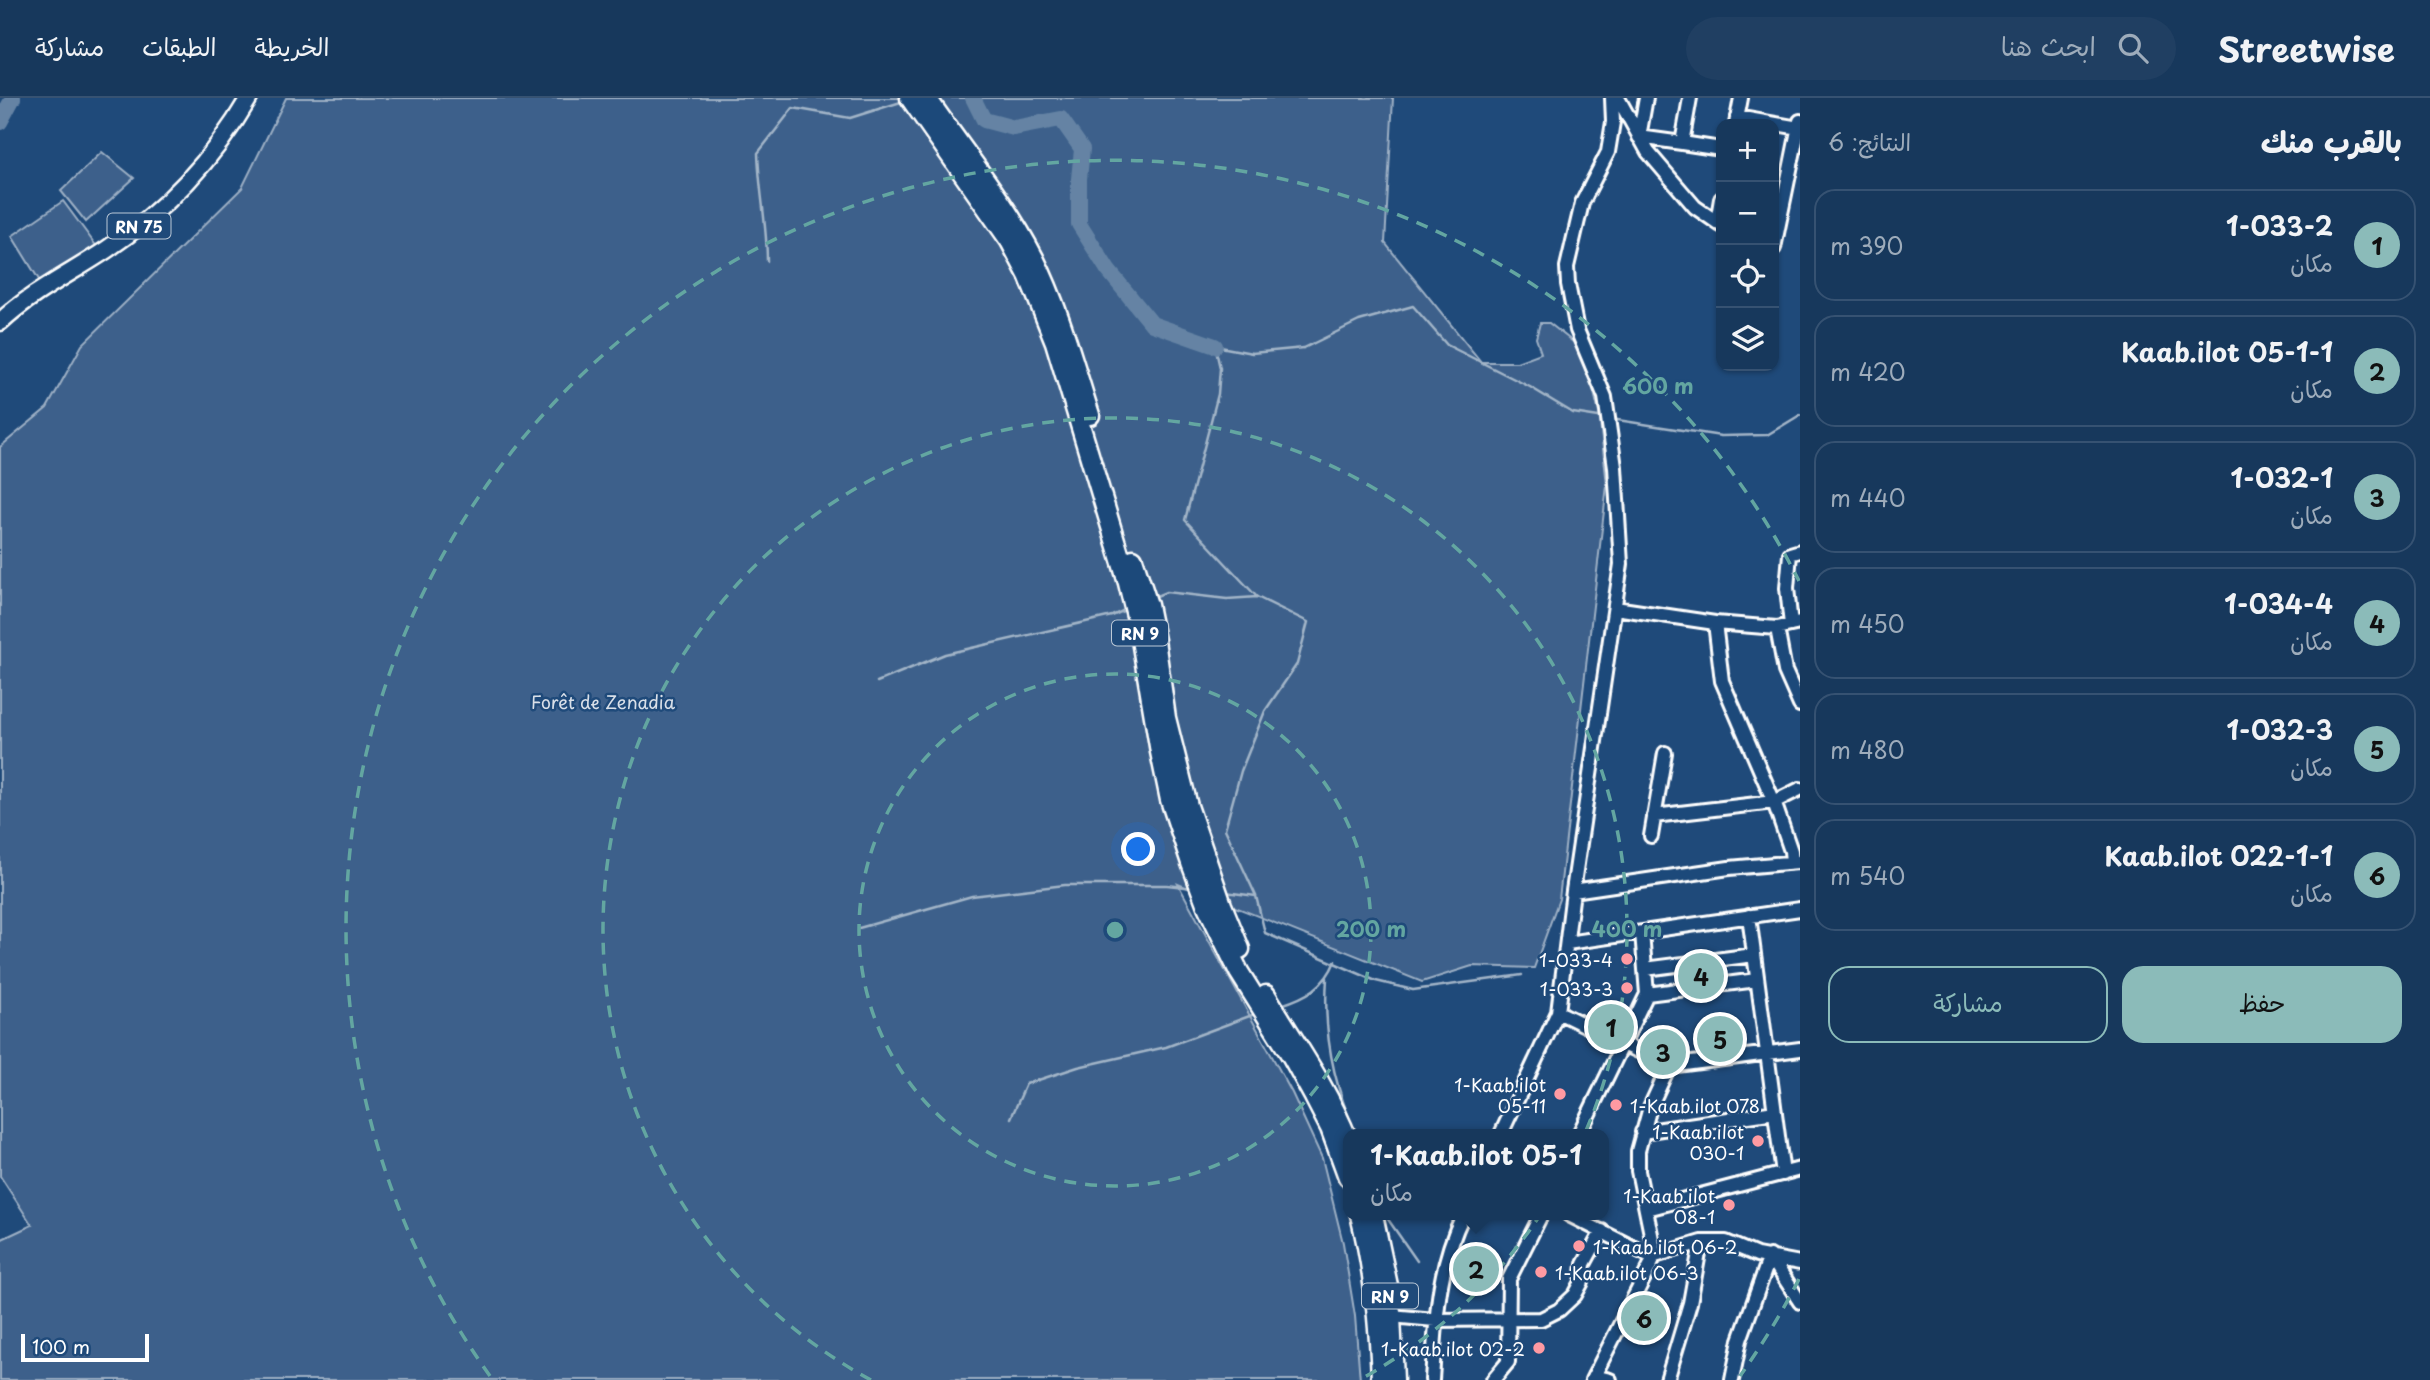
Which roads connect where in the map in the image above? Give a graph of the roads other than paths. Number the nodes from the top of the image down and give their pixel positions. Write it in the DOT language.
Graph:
graph roads {
  1 [pos="249,98"];
  2 [pos="910,98"];
  3 [pos="927,98"];
  4 [pos="1612,98"];
  5 [pos="1618,98"];
  6 [pos="1646,98"];
  7 [pos="1690,98"];
  8 [pos="1741,98"];
  9 [pos="1737,119"];
  10 [pos="1779,124"];
  11 [pos="1799,125"];
  12 [pos="1639,137"];
  13 [pos="1682,144"];
  14 [pos="1716,148"];
  15 [pos="1716,221"];
  16 [pos="1775,245"];
  17 [pos="0,322"];
  18 [pos="1800,551"];
  19 [pos="1615,608"];
  20 [pos="1715,623"];
  21 [pos="1796,624"];
  22 [pos="1777,628"];
  23 [pos="1800,705"];
  24 [pos="1665,753"];
  25 [pos="1800,789"];
  26 [pos="1774,802"];
  27 [pos="1654,816"];
  28 [pos="1651,836"];
  29 [pos="1796,862"];
  30 [pos="1573,891"];
  31 [pos="1800,909"];
  32 [pos="1749,916"];
  33 [pos="1642,932"];
  34 [pos="1567,943"];
  35 [pos="1754,956"];
  36 [pos="1645,969"];
  37 [pos="1757,980"];
  38 [pos="1647,994"];
  39 [pos="1558,1012"];
  40 [pos="1622,1044"];
  41 [pos="1800,1049"];
  42 [pos="1767,1053"];
  43 [pos="1669,1066"];
  44 [pos="1775,1112"];
  45 [pos="1343,1129"];
  46 [pos="1503,1129"];
  47 [pos="1581,1129"];
  48 [pos="1642,1132"];
  49 [pos="1343,1163"];
  50 [pos="1800,1169"];
  51 [pos="1783,1174"];
  52 [pos="1647,1209"];
  53 [pos="1361,1220"];
  54 [pos="1374,1220"];
  55 [pos="1461,1220"];
  56 [pos="1538,1220"];
  57 [pos="1579,1220"];
  58 [pos="1602,1231"];
  59 [pos="1702,1242"];
  60 [pos="1770,1256"];
  61 [pos="1652,1257"];
  62 [pos="1800,1264"];
  63 [pos="1800,1302"];
  64 [pos="1391,1316"];
  65 [pos="1507,1317"];
  66 [pos="1435,1320"];
  67 [pos="1593,1378"];
  68 [pos="1381,1380"];
  69 [pos="1394,1380"];
  70 [pos="1432,1380"];
  71 [pos="1493,1380"];
  72 [pos="1610,1380"];
  73 [pos="1667,1380"];
  74 [pos="1732,1380"];
  1 -- 17 [label="main road, RN 75"];
  2 -- 49 [label="highway, RN 9"];
  3 -- 45 [label="highway, RN 9"];
  4 -- 19 [label="street"];
  5 -- 12 [label="street"];
  6 -- 12 [label="street"];
  7 -- 13 [label="street"];
  8 -- 9 [label="street"];
  10 -- 11 [label="street"];
  11 -- 16 [label="street"];
  12 -- 13 [label="street"];
  12 -- 15 [label="street"];
  13 -- 14 [label="street"];
  18 -- 21 [label="street"];
  19 -- 20 [label="street"];
  19 -- 30 [label="street"];
  20 -- 22 [label="street"];
  20 -- 26 [label="street"];
  21 -- 22 [label="street"];
  22 -- 23 [label="street"];
  24 -- 27 [label="street"];
  25 -- 26 [label="street"];
  26 -- 27 [label="street"];
  26 -- 29 [label="street"];
  27 -- 28 [label="street"];
  29 -- 30 [label="street"];
  30 -- 34 [label="street"];
  31 -- 32 [label="street"];
  32 -- 33 [label="street"];
  32 -- 35 [label="street"];
  33 -- 34 [label="street"];
  33 -- 36 [label="street"];
  34 -- 39 [label="street"];
  35 -- 36 [label="street"];
  35 -- 37 [label="street"];
  36 -- 38 [label="street"];
  37 -- 38 [label="street"];
  37 -- 42 [label="street"];
  38 -- 40 [label="street"];
  39 -- 40 [label="street"];
  39 -- 46 [label="street"];
  40 -- 43 [label="street"];
  40 -- 47 [label="street"];
  41 -- 42 [label="street"];
  42 -- 43 [label="street"];
  42 -- 44 [label="street"];
  43 -- 48 [label="street"];
  44 -- 48 [label="street"];
  44 -- 51 [label="street"];
  48 -- 52 [label="street"];
  50 -- 51 [label="street"];
  51 -- 52 [label="street"];
  52 -- 61 [label="street"];
  53 -- 68 [label="highway, RN 9"];
  54 -- 64 [label="highway, RN 9"];
  55 -- 66 [label="street"];
  56 -- 65 [label="street"];
  57 -- 58 [label="street"];
  58 -- 61 [label="street"];
  58 -- 65 [label="street"];
  59 -- 60 [label="street"];
  59 -- 61 [label="street"];
  59 -- 73 [label="street"];
  60 -- 62 [label="street"];
  60 -- 63 [label="street"];
  60 -- 74 [label="street"];
  61 -- 67 [label="street"];
  64 -- 66 [label="street"];
  64 -- 69 [label="highway, RN 9"];
  65 -- 66 [label="street"];
  65 -- 71 [label="street"];
  66 -- 70 [label="street"];
  67 -- 72 [label="street"];
}
